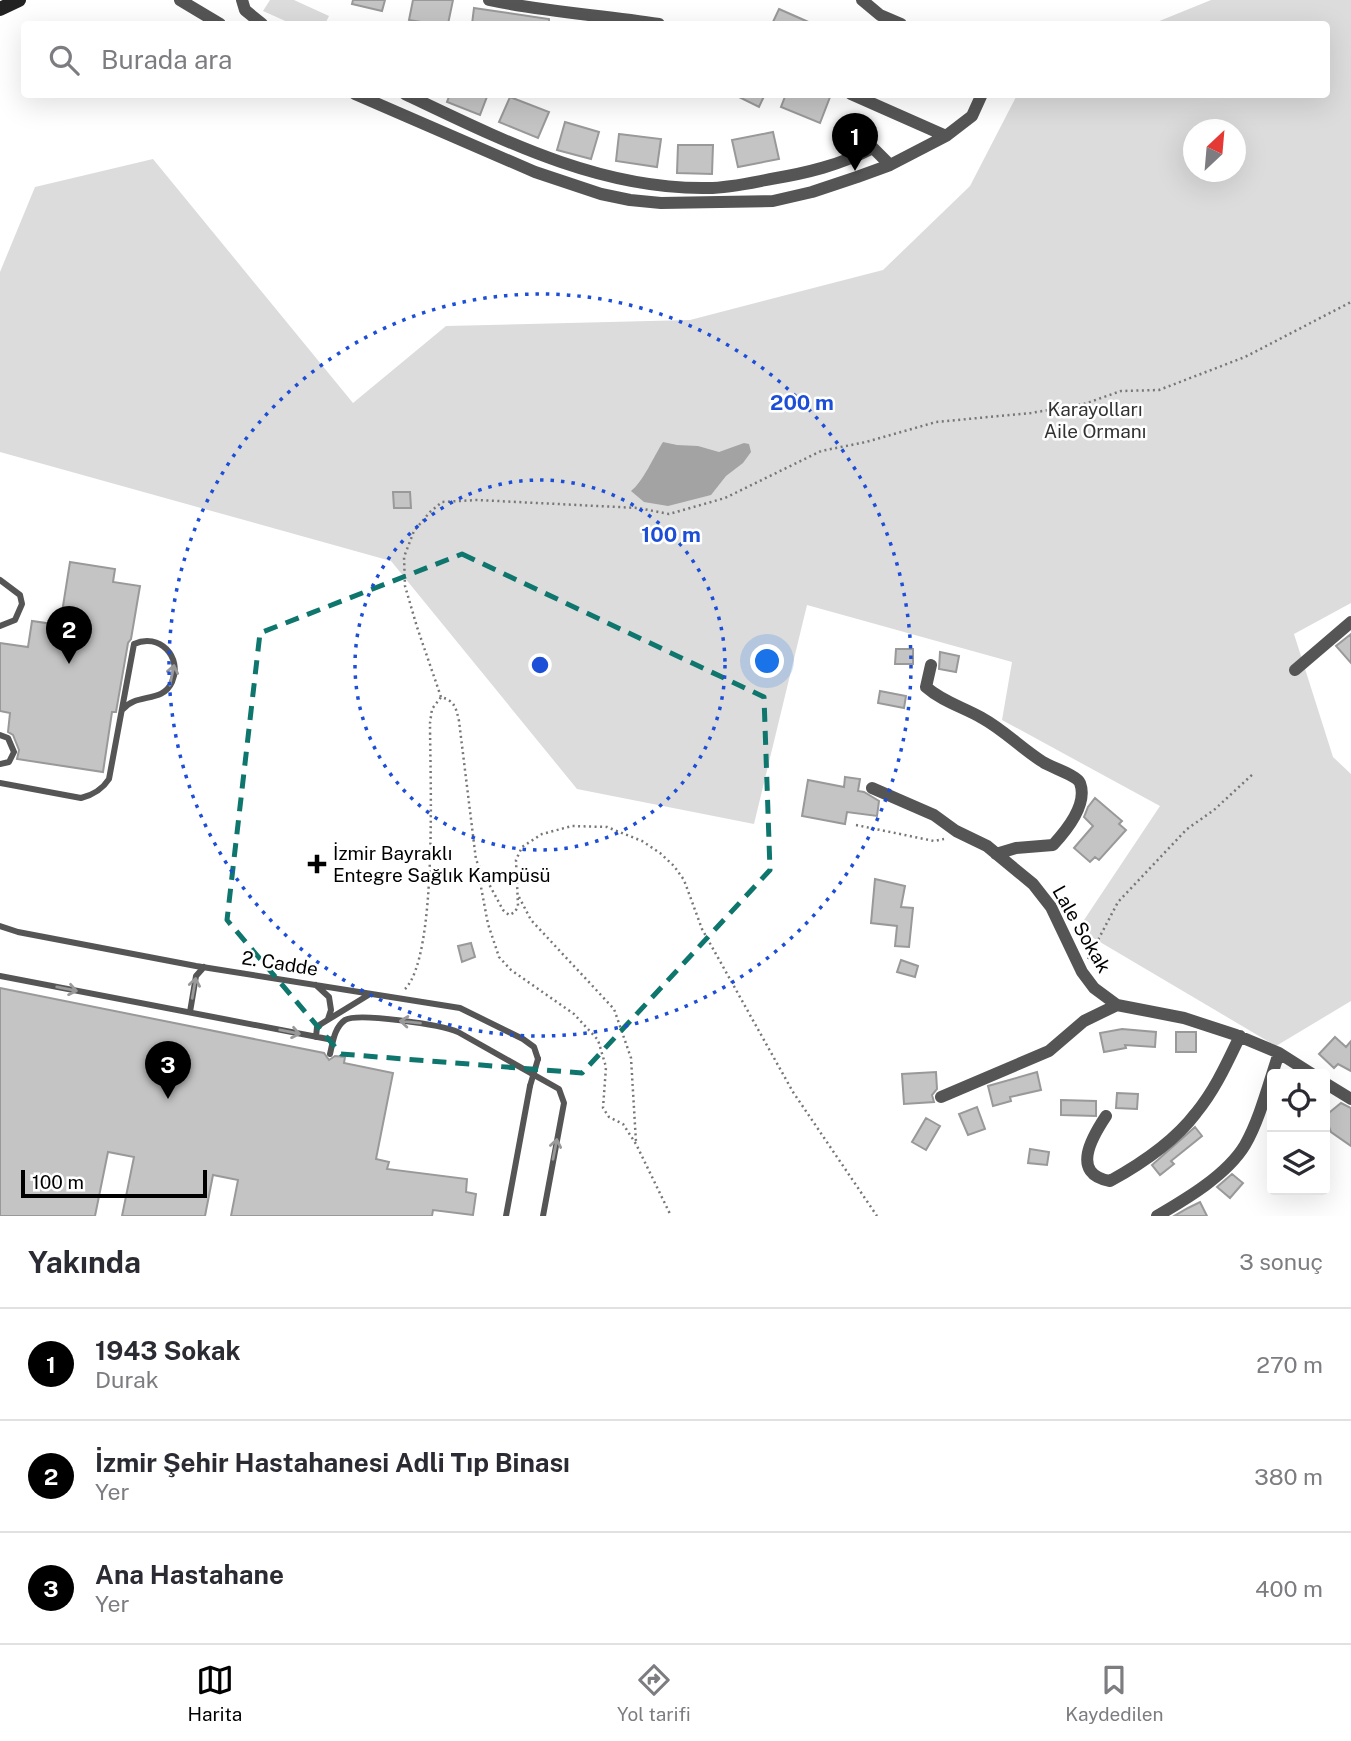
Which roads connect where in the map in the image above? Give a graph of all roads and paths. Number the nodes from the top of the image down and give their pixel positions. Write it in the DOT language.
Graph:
graph roads {
  1 [pos="19,0"];
  2 [pos="180,0"];
  3 [pos="242,0"];
  4 [pos="489,0"];
  5 [pos="862,0"];
  6 [pos="0,9"];
  7 [pos="215,21"];
  8 [pos="258,21"];
  9 [pos="638,21"];
  10 [pos="894,21"];
  11 [pos="364,98"];
  12 [pos="413,98"];
  13 [pos="860,98"];
  14 [pos="980,98"];
  15 [pos="946,136"];
  16 [pos="890,165"];
  17 [pos="1351,302"];
  18 [pos="0,580"];
  19 [pos="1351,622"];
  20 [pos="0,625"];
  21 [pos="931,665"];
  22 [pos="1295,670"];
  23 [pos="441,697"];
  24 [pos="122,710"];
  25 [pos="0,735"];
  26 [pos="0,764"];
  27 [pos="1254,773"];
  28 [pos="0,783"];
  29 [pos="872,788"];
  30 [pos="856,825"];
  31 [pos="956,831"];
  32 [pos="996,854"];
  33 [pos="476,860"];
  34 [pos="517,894"];
  35 [pos="0,929"];
  36 [pos="204,967"];
  37 [pos="1083,972"];
  38 [pos="0,976"];
  39 [pos="315,985"];
  40 [pos="371,994"];
  41 [pos="396,998"];
  42 [pos="1117,1005"];
  43 [pos="190,1012"];
  44 [pos="328,1018"];
  45 [pos="316,1037"];
  46 [pos="1240,1037"];
  47 [pos="333,1040"];
  48 [pos="330,1054"];
  49 [pos="1279,1054"];
  50 [pos="1304,1069"];
  51 [pos="1330,1086"];
  52 [pos="941,1097"];
  53 [pos="1351,1099"];
  54 [pos="1106,1116"];
  55 [pos="636,1144"];
  56 [pos="506,1216"];
  57 [pos="543,1216"];
  58 [pos="671,1216"];
  59 [pos="877,1216"];
  60 [pos="1157,1216"];
  1 -- 6 [label="main road"];
  2 -- 7 [label="street"];
  3 -- 8 [label="street"];
  4 -- 9 [label="street"];
  5 -- 10 [label="street"];
  11 -- 16 [label="street"];
  12 -- 16 [label="street"];
  13 -- 15 [label="street"];
  14 -- 15 [label="street"];
  15 -- 16 [label="street"];
  17 -- 23 [label="path"];
  18 -- 20 [label="lane"];
  19 -- 22 [label="street"];
  21 -- 32 [label="street"];
  23 -- 33 [label="path"];
  23 -- 41 [label="path"];
  24 -- 24 [label="lane, one-way"];
  24 -- 28 [label="lane"];
  25 -- 26 [label="lane"];
  27 -- 37 [label="path"];
  29 -- 31 [label="street, Lale Sokak"];
  30 -- 31 [label="path"];
  31 -- 32 [label="street, Lale Sokak"];
  32 -- 37 [label="street, Lale Sokak"];
  33 -- 34 [label="path"];
  33 -- 55 [label="path"];
  34 -- 55 [label="path"];
  34 -- 59 [label="path"];
  35 -- 36 [label="lane, 2. Cadde"];
  36 -- 39 [label="lane, 2. Cadde"];
  43 -- 36 [label="lane, one-way"];
  37 -- 42 [label="street, Lale Sokak"];
  38 -- 43 [label="lane, one-way"];
  39 -- 40 [label="lane, 2. Cadde"];
  39 -- 44 [label="lane"];
  40 -- 41 [label="lane, 2. Cadde"];
  40 -- 44 [label="lane"];
  41 -- 56 [label="lane, 2. Cadde, bridge"];
  42 -- 46 [label="street, Lale Sokak"];
  42 -- 52 [label="street"];
  43 -- 45 [label="lane, one-way"];
  44 -- 45 [label="lane"];
  45 -- 47 [label="lane"];
  46 -- 49 [label="street, Lale Sokak"];
  46 -- 54 [label="street"];
  47 -- 48 [label="lane"];
  57 -- 47 [label="lane, one-way"];
  49 -- 50 [label="street, Lale Sokak"];
  49 -- 60 [label="street"];
  51 -- 53 [label="street"];
  55 -- 58 [label="path"];
}
